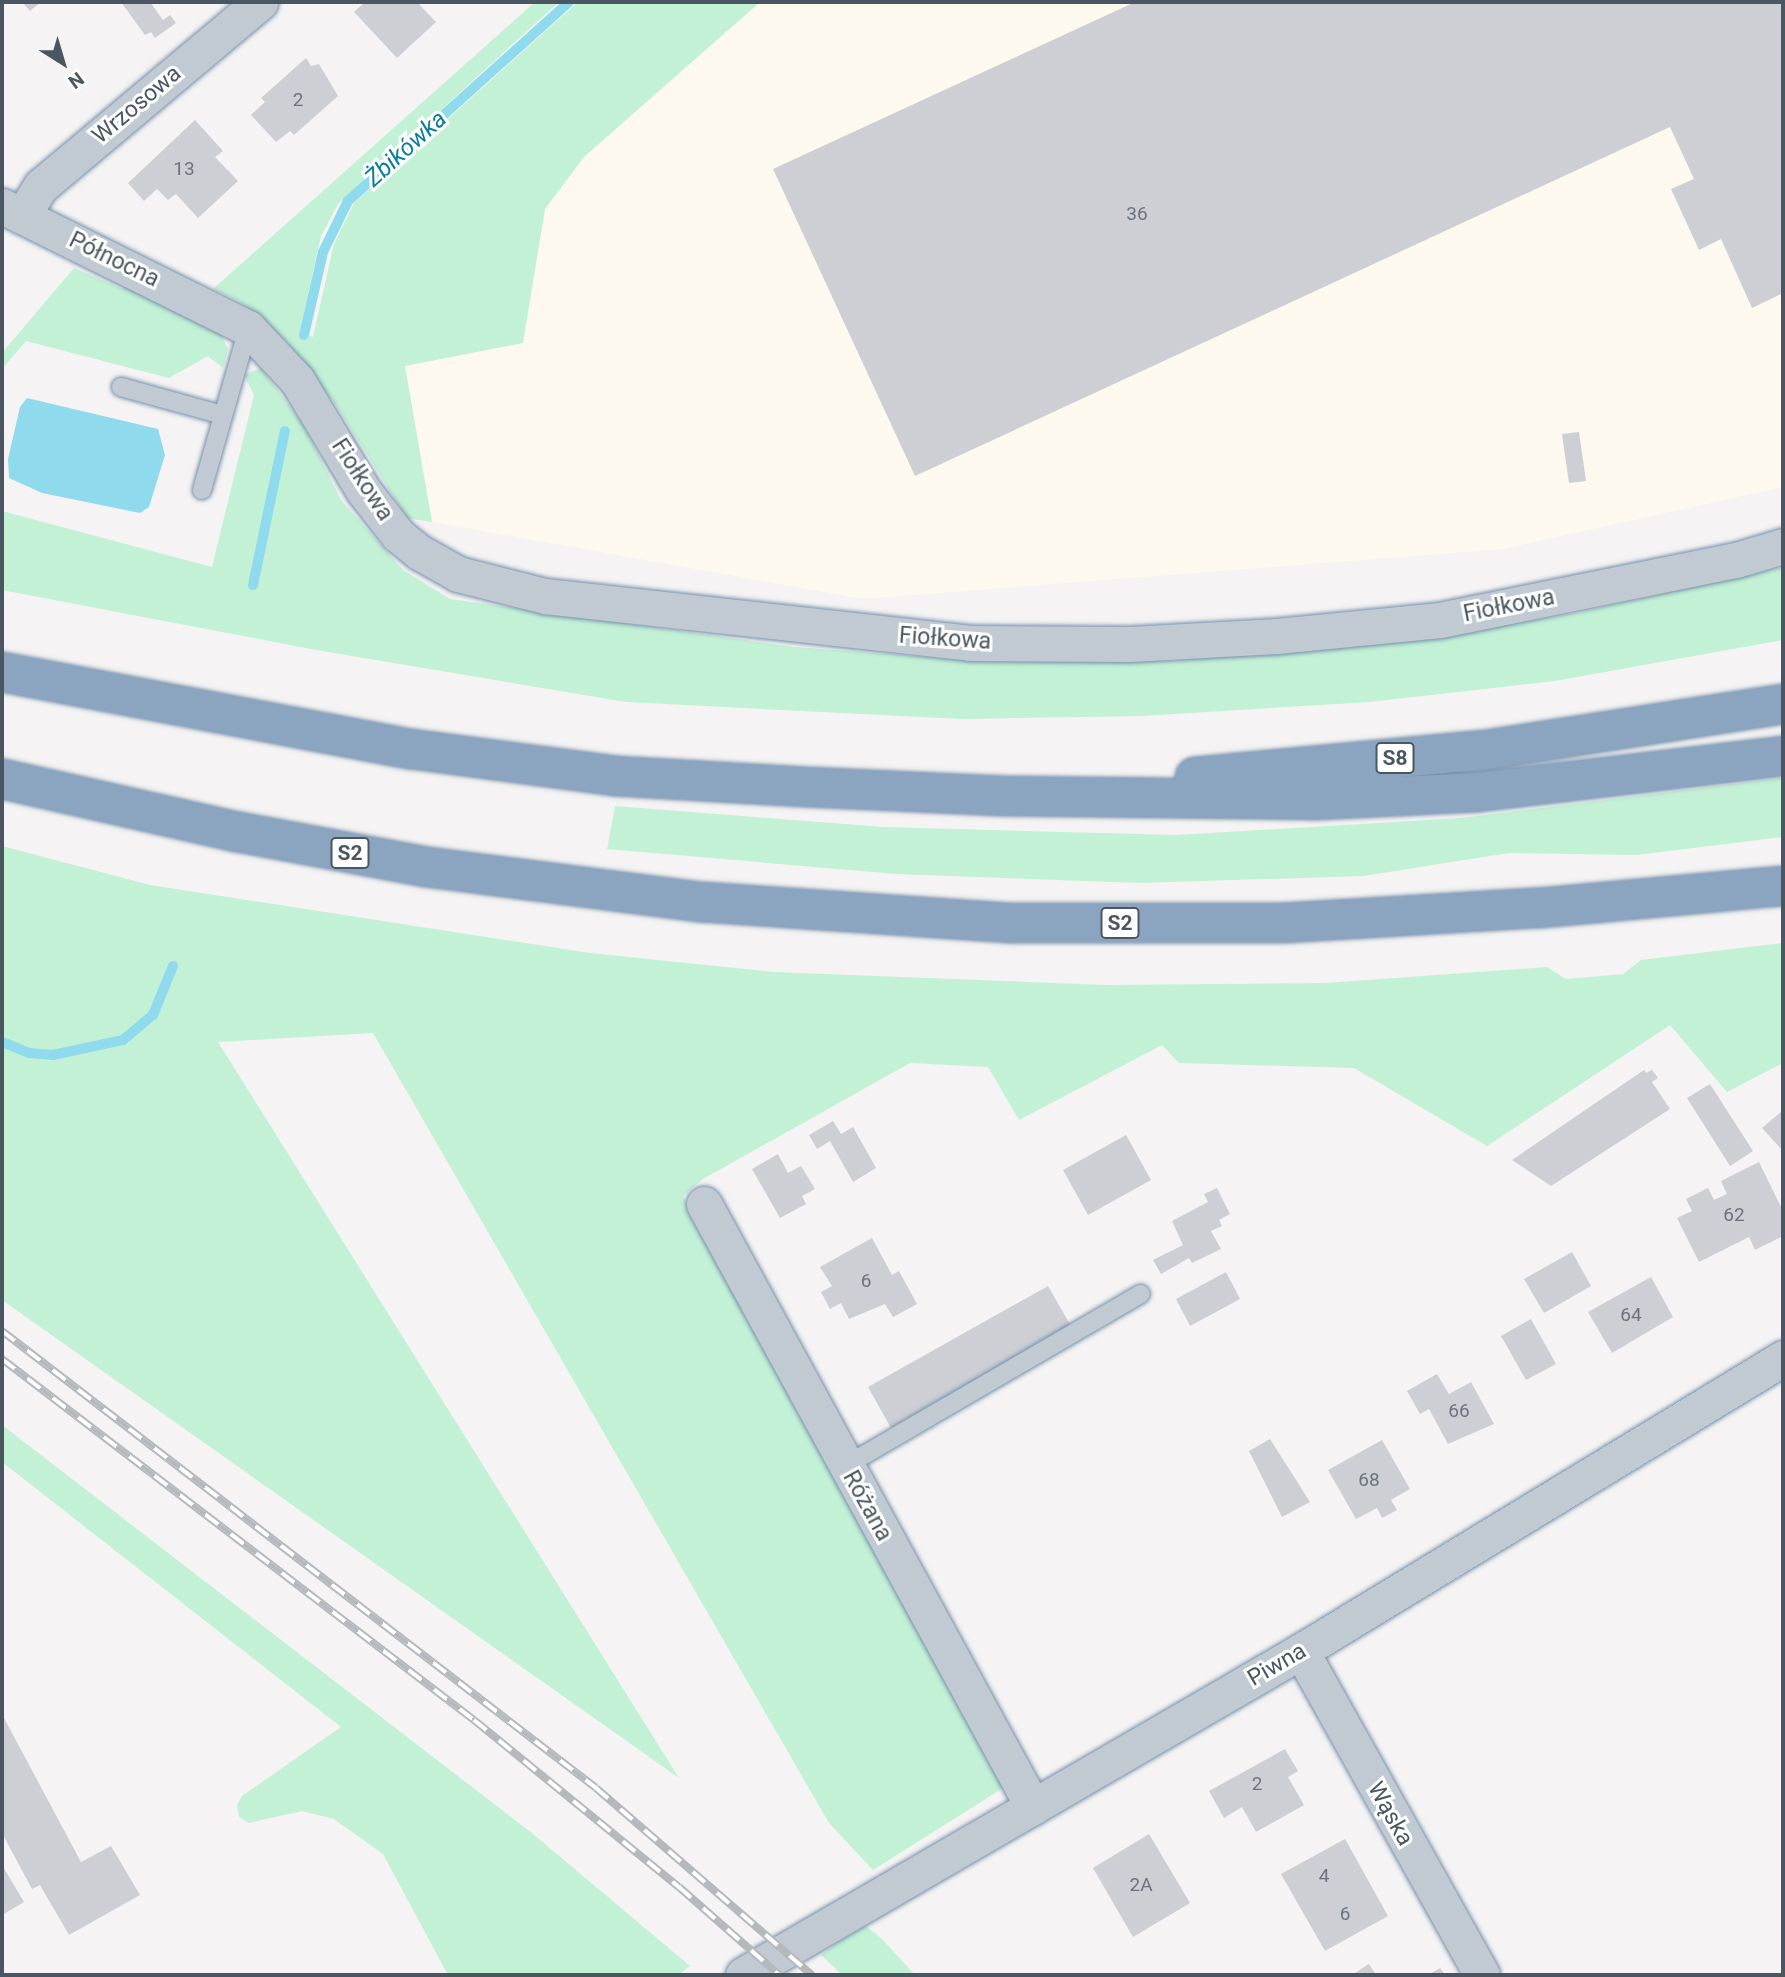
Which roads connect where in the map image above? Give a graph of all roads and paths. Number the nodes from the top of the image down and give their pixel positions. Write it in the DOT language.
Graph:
graph roads {
  1 [pos="260,2"];
  2 [pos="12,211"];
  3 [pos="237,321"];
  4 [pos="121,387"];
  5 [pos="223,415"];
  6 [pos="202,490"];
  7 [pos="1783,546"];
  8 [pos="2,672"];
  9 [pos="1783,704"];
  10 [pos="1783,756"];
  11 [pos="2,779"];
  12 [pos="1004,796"];
  13 [pos="1783,864"];
  14 [pos="1783,886"];
  15 [pos="1539,908"];
  16 [pos="704,1204"];
  17 [pos="1141,1294"];
  18 [pos="1783,1358"];
  19 [pos="845,1466"];
  20 [pos="1301,1651"];
  21 [pos="1033,1807"];
  22 [pos="754,1969"];
  23 [pos="1482,1975"];
  1 -- 2 [label="street, Wrzosowa"];
  2 -- 3 [label="street, Północna"];
  3 -- 5 [label="lane"];
  3 -- 7 [label="street, Fiołkowa"];
  4 -- 5 [label="lane"];
  5 -- 6 [label="lane"];
  8 -- 12 [label="highway"];
  9 -- 12 [label="highway, S8"];
  10 -- 12 [label="highway"];
  11 -- 15 [label="highway, S2"];
  13 -- 15 [label="highway, S2"];
  14 -- 15 [label="highway"];
  16 -- 19 [label="street, Różana"];
  17 -- 19 [label="lane"];
  18 -- 20 [label="street, Piwna"];
  19 -- 21 [label="street, Różana"];
  20 -- 21 [label="street, Piwna"];
  20 -- 23 [label="street, Wąska"];
  21 -- 22 [label="street, Piwna"];
}
